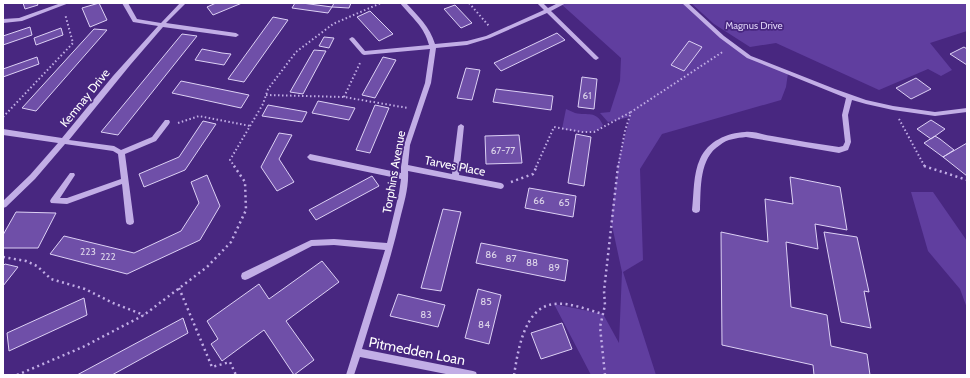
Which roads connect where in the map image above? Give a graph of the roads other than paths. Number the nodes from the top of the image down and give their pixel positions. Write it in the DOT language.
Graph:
graph roads {
  1 [pos="125,3"];
  2 [pos="183,3"];
  3 [pos="403,3"];
  4 [pos="540,3"];
  5 [pos="563,3"];
  6 [pos="685,3"];
  7 [pos="64,4"];
  8 [pos="548,10"];
  9 [pos="3,21"];
  10 [pos="162,24"];
  11 [pos="236,35"];
  12 [pos="352,39"];
  13 [pos="433,47"];
  14 [pos="596,58"];
  15 [pos="849,97"];
  16 [pos="967,110"];
  17 [pos="167,122"];
  18 [pos="461,126"];
  19 [pos="3,132"];
  20 [pos="64,141"];
  21 [pos="121,153"];
  22 [pos="310,156"];
  23 [pos="404,167"];
  24 [pos="72,175"];
  25 [pos="405,177"];
  26 [pos="455,177"];
  27 [pos="125,180"];
  28 [pos="501,186"];
  29 [pos="3,205"];
  30 [pos="696,210"];
  31 [pos="130,222"];
  32 [pos="390,247"];
  33 [pos="246,276"];
  34 [pos="357,352"];
  35 [pos="350,375"];
  36 [pos="473,375"];
  1 -- 10 [label="street"];
  2 -- 10 [label="street, Kemnay Drive"];
  3 -- 13 [label="street"];
  4 -- 8 [label="street"];
  5 -- 8 [label="street"];
  6 -- 15 [label="street"];
  7 -- 9 [label="street"];
  8 -- 13 [label="street"];
  8 -- 14 [label="street"];
  10 -- 11 [label="street"];
  10 -- 20 [label="street, Kemnay Drive"];
  12 -- 13 [label="street"];
  13 -- 23 [label="street, Torphins Avenue"];
  15 -- 16 [label="street"];
  15 -- 30 [label="street"];
  17 -- 21 [label="street"];
  18 -- 26 [label="street"];
  19 -- 20 [label="street"];
  20 -- 21 [label="street"];
  20 -- 29 [label="street, Kemnay Drive"];
  21 -- 27 [label="street"];
  22 -- 25 [label="street"];
  23 -- 25 [label="street, Torphins Avenue"];
  23 -- 26 [label="street, Tarves Place"];
  24 -- 27 [label="street"];
  25 -- 32 [label="street, Torphins Avenue"];
  26 -- 28 [label="street, Tarves Place"];
  27 -- 31 [label="street"];
  32 -- 33 [label="street"];
  32 -- 34 [label="street, Torphins Avenue"];
  34 -- 35 [label="street, Torphins Avenue"];
  34 -- 36 [label="street, Pitmedden Loan"];
}
